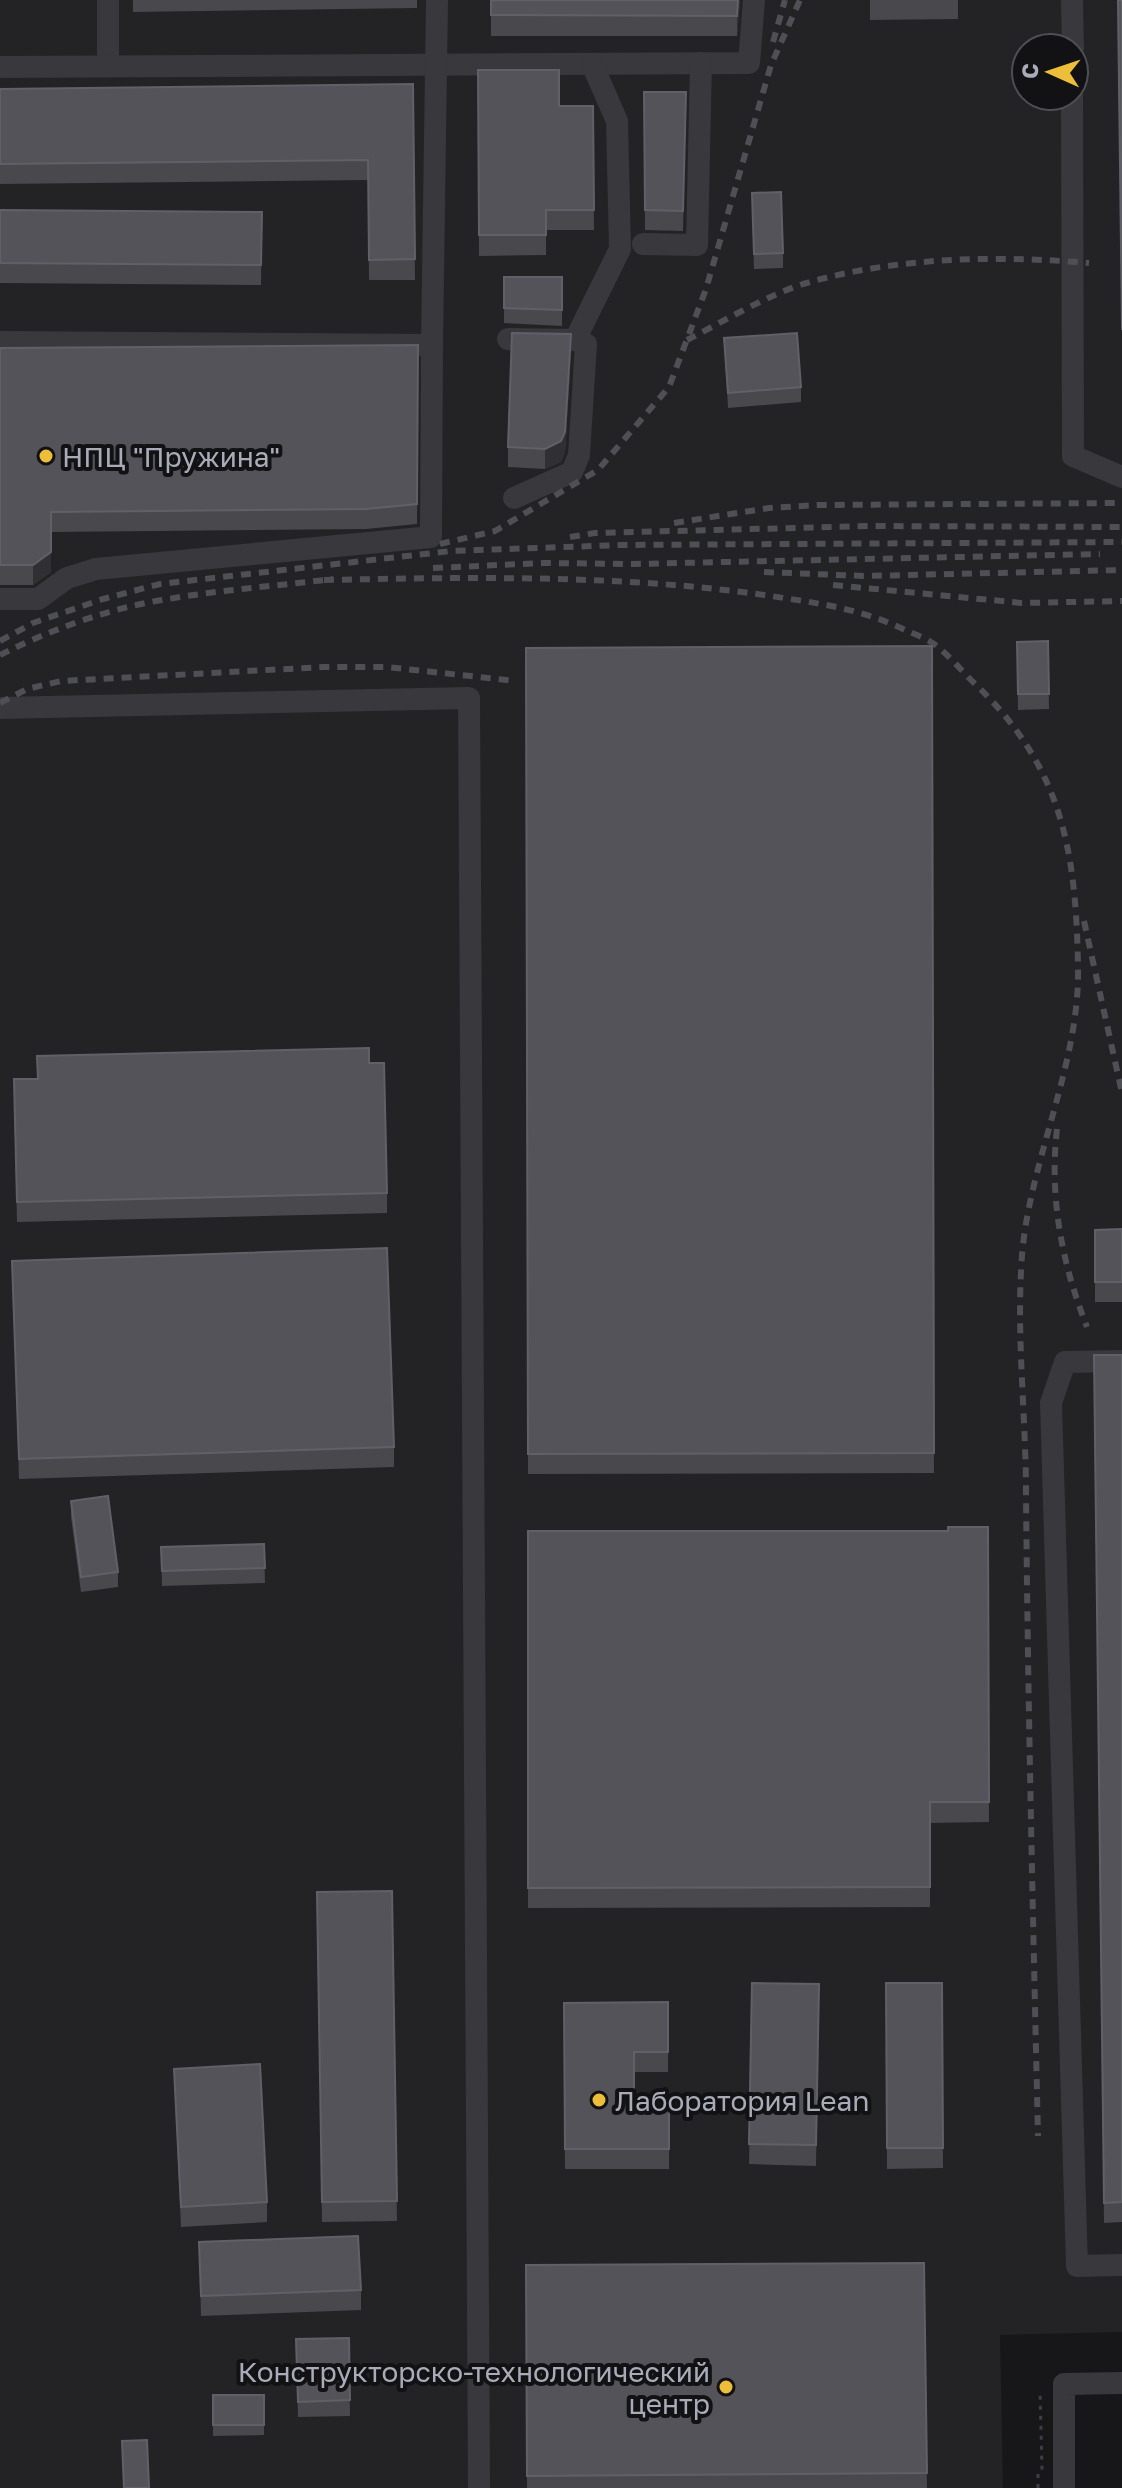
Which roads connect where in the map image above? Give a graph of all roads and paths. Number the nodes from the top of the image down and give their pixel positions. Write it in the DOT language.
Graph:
graph roads {
  1 [pos="108,0"];
  2 [pos="437,0"];
  3 [pos="754,0"];
  4 [pos="1072,0"];
  5 [pos="1073,32"];
  6 [pos="701,63"];
  7 [pos="592,64"];
  8 [pos="108,66"];
  9 [pos="438,66"];
  10 [pos="0,67"];
  11 [pos="1072,112"];
  12 [pos="643,244"];
  13 [pos="508,339"];
  14 [pos="575,340"];
  15 [pos="0,342"];
  16 [pos="432,345"];
  17 [pos="1122,477"];
  18 [pos="514,498"];
  19 [pos="0,599"];
  20 [pos="0,708"];
  21 [pos="1122,1361"];
  22 [pos="1122,2265"];
  23 [pos="1122,2383"];
  24 [pos="1040,2391"];
  25 [pos="479,2488"];
  26 [pos="1038,2488"];
  27 [pos="1064,2488"];
  1 -- 8 [label="lane"];
  2 -- 9 [label="lane"];
  3 -- 6 [label="lane"];
  4 -- 5 [label="lane"];
  6 -- 7 [label="lane"];
  6 -- 12 [label="lane"];
  7 -- 9 [label="lane"];
  7 -- 14 [label="lane"];
  8 -- 9 [label="lane"];
  8 -- 10 [label="lane"];
  9 -- 16 [label="lane"];
  11 -- 17 [label="lane"];
  13 -- 14 [label="lane"];
  14 -- 18 [label="lane"];
  15 -- 16 [label="lane"];
  16 -- 19 [label="lane"];
  20 -- 25 [label="lane"];
  21 -- 22 [label="lane"];
  23 -- 27 [label="lane"];
  24 -- 26 [label="path"];
}
